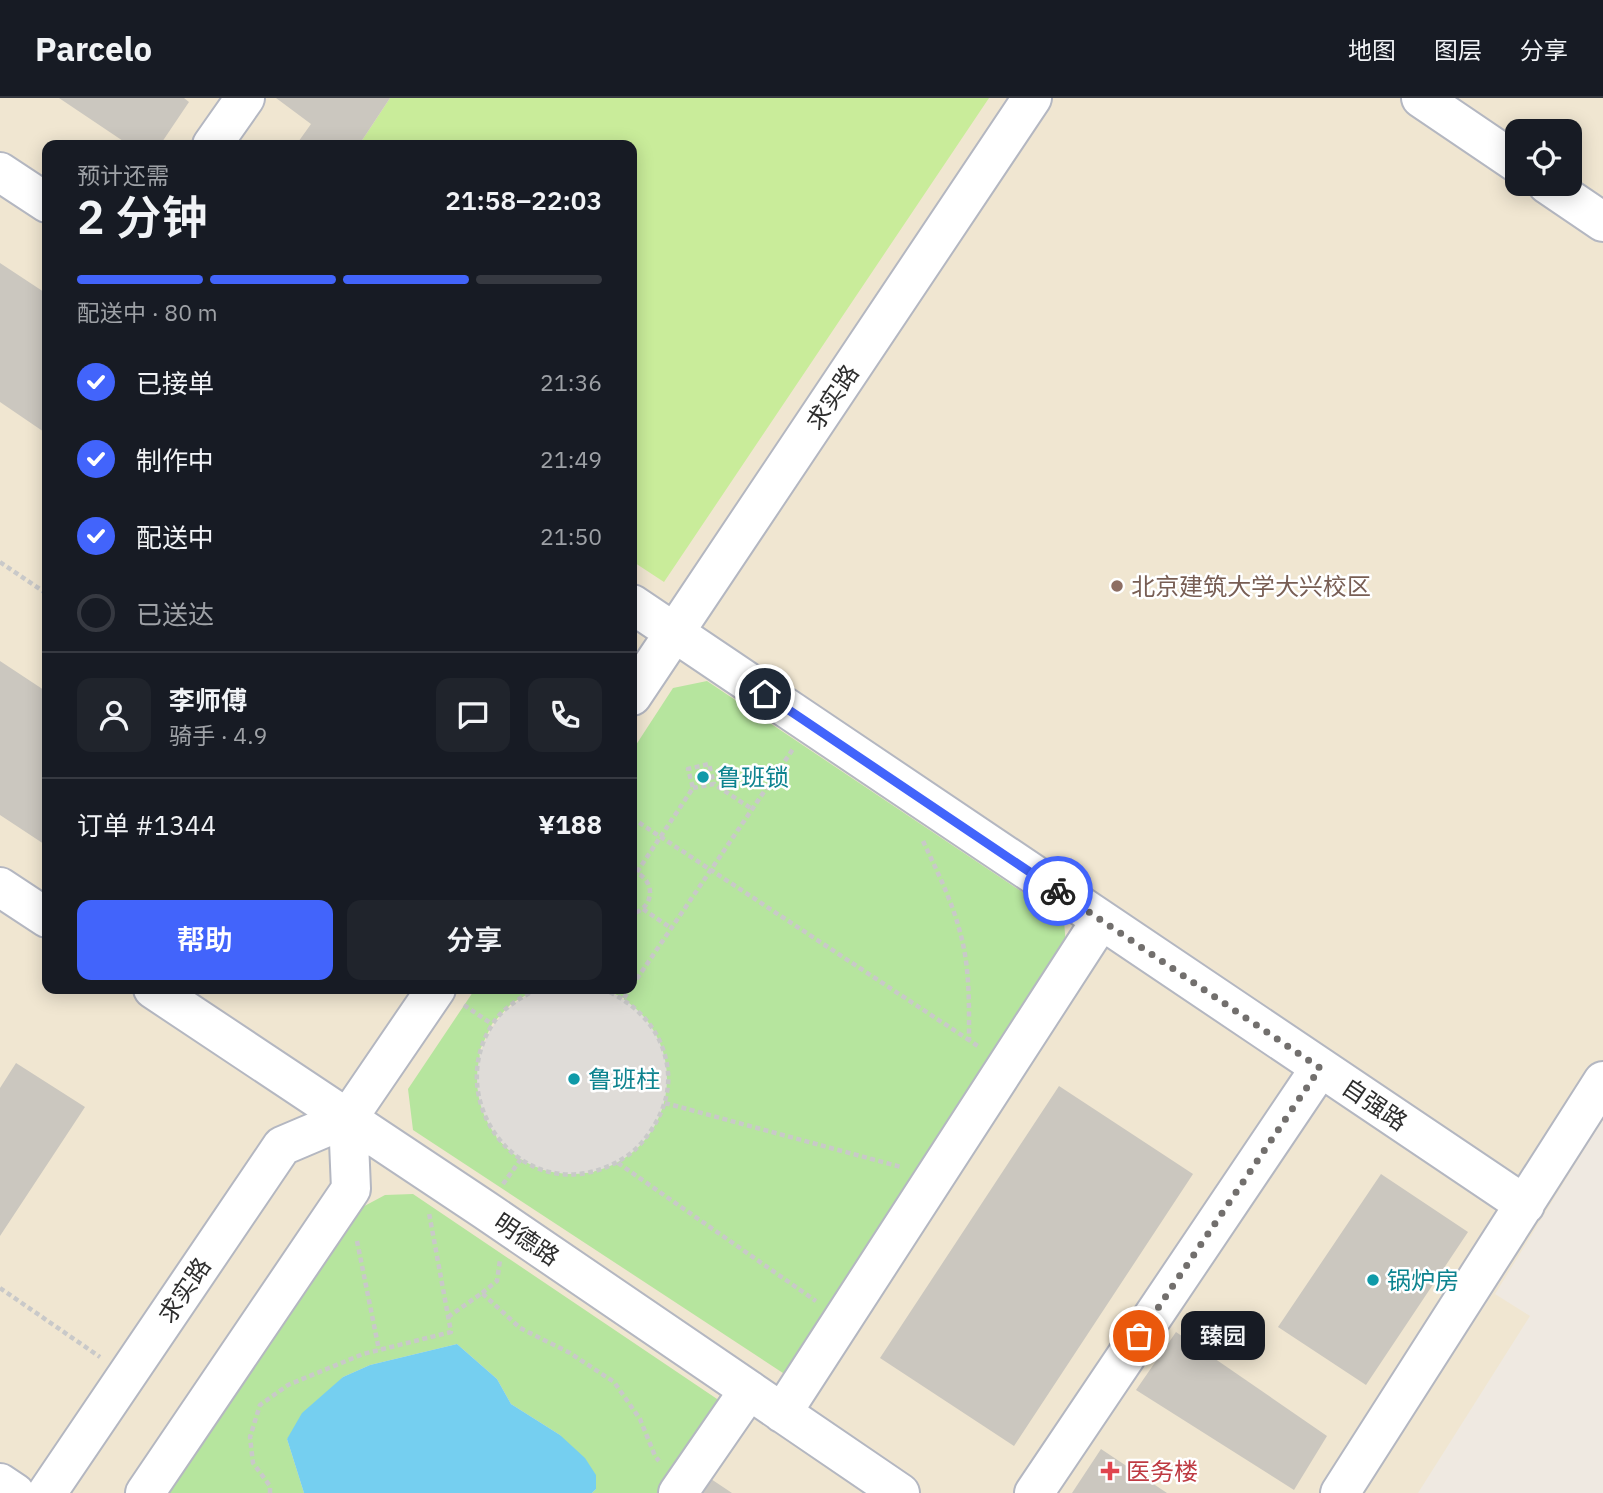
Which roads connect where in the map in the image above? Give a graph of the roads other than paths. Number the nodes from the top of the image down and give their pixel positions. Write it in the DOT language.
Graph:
graph roads {
  1 [pos="245,98"];
  2 [pos="1032,98"];
  3 [pos="1422,98"];
  4 [pos="216,140"];
  5 [pos="1505,155"];
  6 [pos="0,172"];
  7 [pos="1565,196"];
  8 [pos="42,201"];
  9 [pos="1603,222"];
  10 [pos="637,607"];
  11 [pos="674,633"];
  12 [pos="637,688"];
  13 [pos="0,887"];
  14 [pos="42,915"];
  15 [pos="1101,920"];
  16 [pos="161,994"];
  17 [pos="433,994"];
  18 [pos="1320,1068"];
  19 [pos="1603,1080"];
  20 [pos="348,1118"];
  21 [pos="1525,1205"];
  22 [pos="749,1390"];
  23 [pos="782,1413"];
  24 [pos="0,1483"];
  25 [pos="680,1489"];
  26 [pos="15,1493"];
  27 [pos="47,1493"];
  28 [pos="145,1493"];
  29 [pos="900,1493"];
  30 [pos="1034,1493"];
  31 [pos="1340,1493"];
  1 -- 4 [label="lane"];
  2 -- 11 [label="lane, 求实路"];
  3 -- 5 [label="lane"];
  6 -- 8 [label="lane"];
  7 -- 9 [label="lane"];
  10 -- 11 [label="lane, 自强路"];
  11 -- 12 [label="lane, 求实路"];
  11 -- 15 [label="lane, 自强路"];
  13 -- 14 [label="lane"];
  15 -- 18 [label="lane, 自强路"];
  15 -- 23 [label="lane"];
  16 -- 20 [label="lane, 明德路"];
  17 -- 20 [label="lane"];
  18 -- 21 [label="lane, 自强路"];
  18 -- 30 [label="lane"];
  19 -- 21 [label="lane"];
  20 -- 22 [label="lane, 明德路"];
  20 -- 27 [label="lane, 求实路"];
  20 -- 28 [label="lane"];
  21 -- 31 [label="lane"];
  22 -- 23 [label="lane, 明德路"];
  22 -- 25 [label="lane"];
  23 -- 29 [label="lane, 明德路"];
  24 -- 26 [label="lane"];
}
